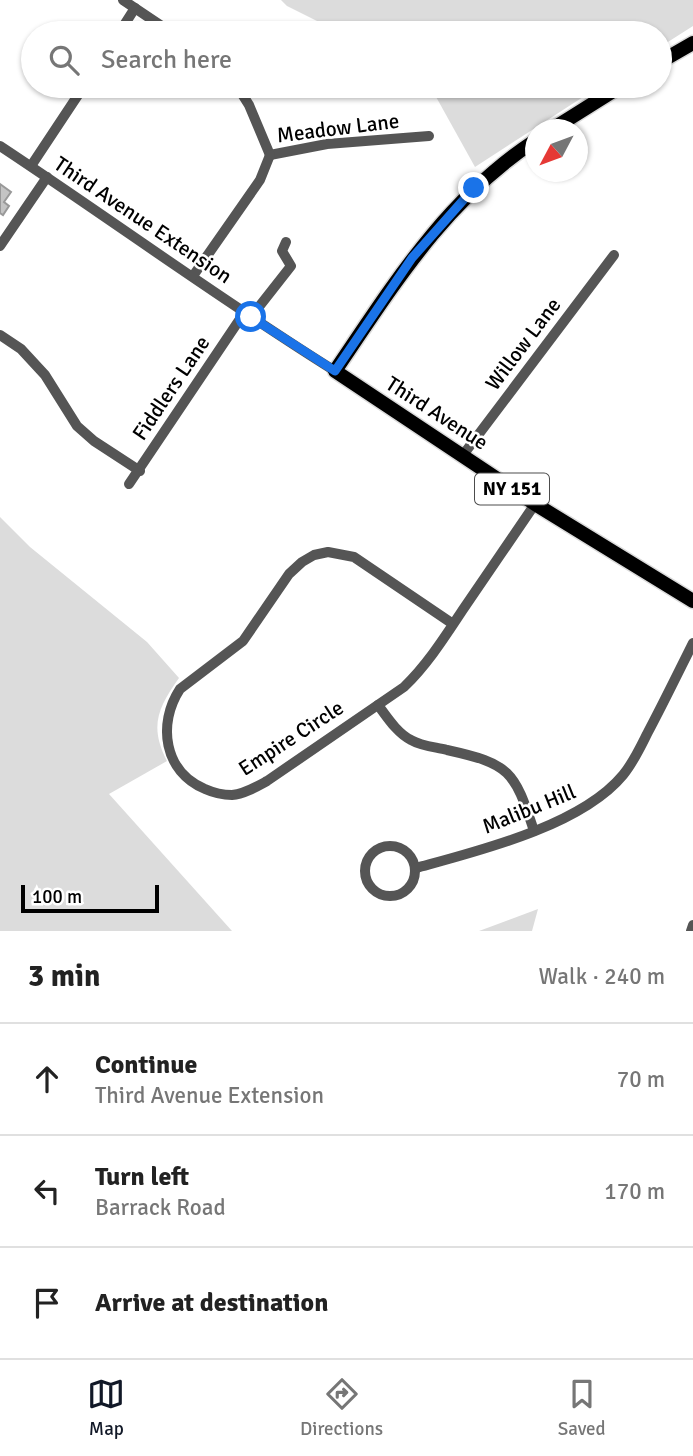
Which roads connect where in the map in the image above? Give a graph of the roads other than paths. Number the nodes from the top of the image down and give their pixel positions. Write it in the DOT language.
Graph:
graph roads {
  1 [pos="123,0"];
  2 [pos="135,8"];
  3 [pos="127,21"];
  4 [pos="154,21"];
  5 [pos="693,43"];
  6 [pos="672,55"];
  7 [pos="76,98"];
  8 [pos="245,98"];
  9 [pos="602,98"];
  10 [pos="568,119"];
  11 [pos="429,136"];
  12 [pos="0,146"];
  13 [pos="525,147"];
  14 [pos="270,155"];
  15 [pos="30,166"];
  16 [pos="47,177"];
  17 [pos="286,242"];
  18 [pos="0,246"];
  19 [pos="614,255"];
  20 [pos="193,276"];
  21 [pos="248,315"];
  22 [pos="0,335"];
  23 [pos="335,371"];
  24 [pos="463,455"];
  25 [pos="140,471"];
  26 [pos="129,484"];
  27 [pos="535,504"];
  28 [pos="693,601"];
  29 [pos="453,624"];
  30 [pos="693,643"];
  31 [pos="378,705"];
  32 [pos="534,831"];
  33 [pos="416,868"];
  34 [pos="693,925"];
  35 [pos="691,931"];
  1 -- 2 [label="street"];
  2 -- 3 [label="street"];
  2 -- 4 [label="street"];
  5 -- 6 [label="main road"];
  7 -- 15 [label="street"];
  8 -- 14 [label="street"];
  9 -- 10 [label="main road"];
  11 -- 14 [label="street, Meadow Lane"];
  12 -- 15 [label="street, Third Avenue Extension"];
  13 -- 23 [label="main road"];
  14 -- 20 [label="street, Meadow Lane"];
  15 -- 16 [label="street, Third Avenue Extension"];
  16 -- 18 [label="street"];
  16 -- 20 [label="street, Third Avenue Extension"];
  17 -- 21 [label="street, Fiddlers Lane"];
  19 -- 24 [label="street, Willow Lane"];
  20 -- 21 [label="street, Third Avenue Extension"];
  21 -- 23 [label="street, Third Avenue Extension"];
  21 -- 25 [label="street, Fiddlers Lane"];
  22 -- 25 [label="street"];
  23 -- 24 [label="main road, Third Avenue / NY 151"];
  24 -- 27 [label="main road, Third Avenue / NY 151"];
  25 -- 26 [label="street, Fiddlers Lane"];
  27 -- 28 [label="main road, Third Avenue / NY 151"];
  27 -- 29 [label="street"];
  29 -- 31 [label="street, Empire Circle"];
  29 -- 31 [label="street, Empire Circle"];
  30 -- 32 [label="street, Malibu Hill"];
  31 -- 32 [label="street"];
  32 -- 33 [label="street, Malibu Hill"];
  33 -- 33 [label="street"];
  34 -- 35 [label="street"];
}
